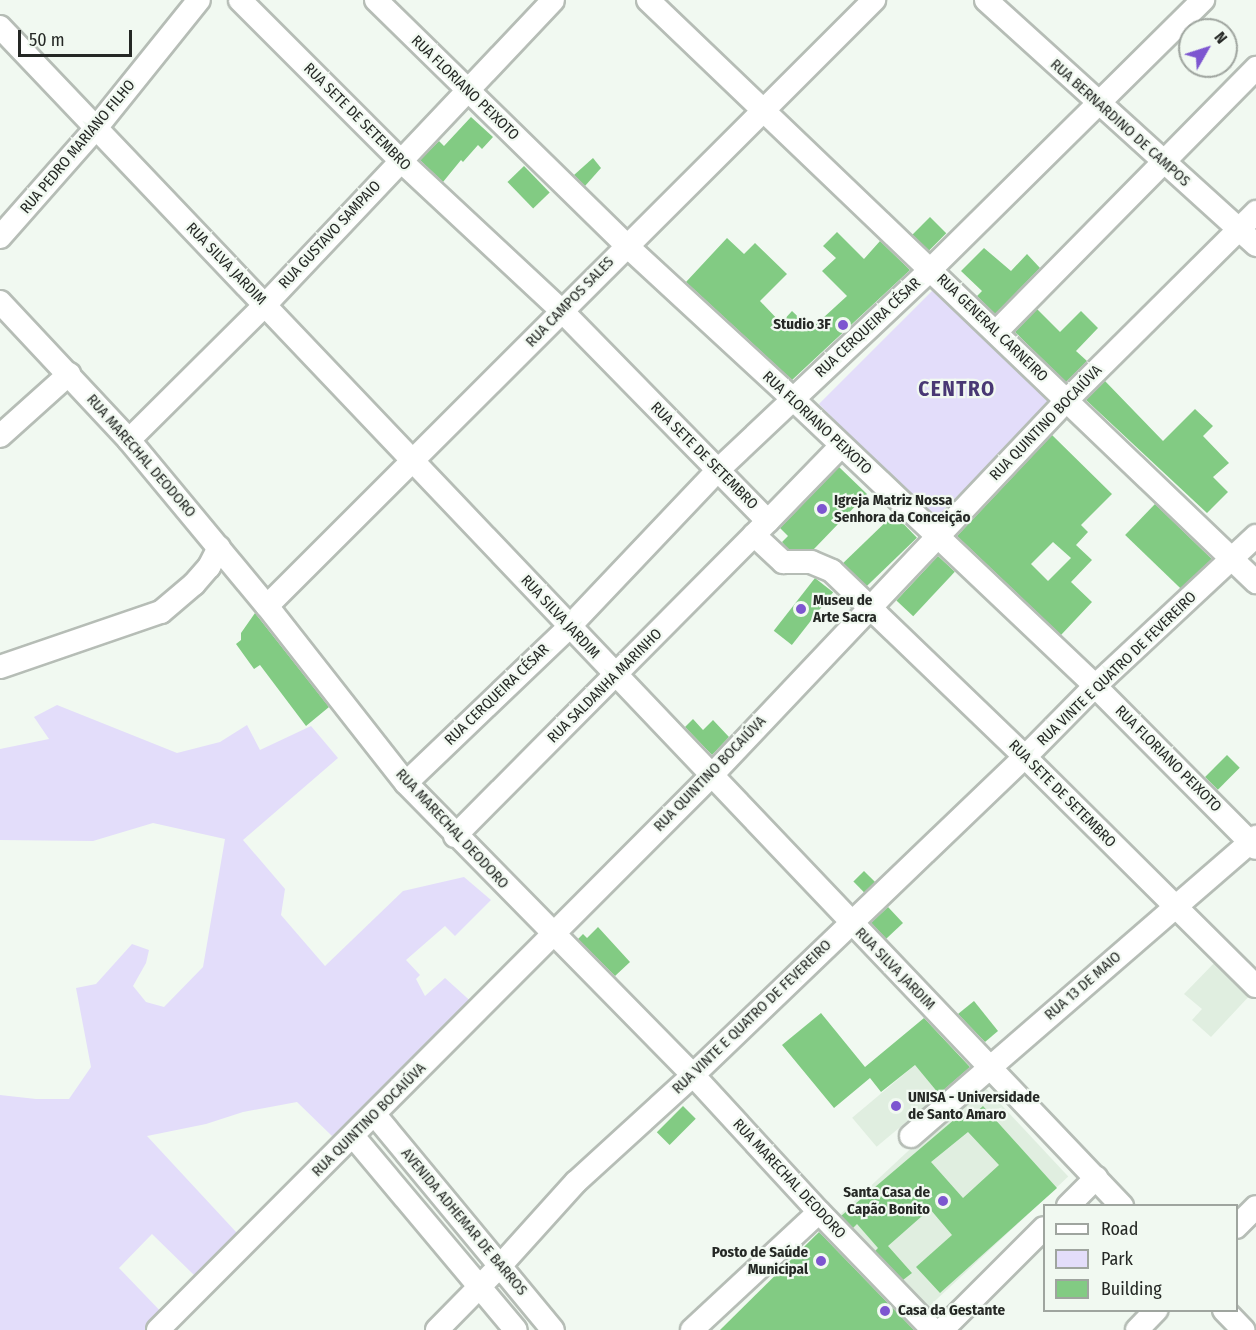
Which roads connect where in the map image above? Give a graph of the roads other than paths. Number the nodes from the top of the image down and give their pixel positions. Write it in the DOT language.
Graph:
graph roads {
  1 [pos="199,0"];
  2 [pos="240,0"];
  3 [pos="376,0"];
  4 [pos="553,0"];
  5 [pos="648,0"];
  6 [pos="874,0"];
  7 [pos="986,0"];
  8 [pos="1188,5"];
  9 [pos="0,27"];
  10 [pos="1256,68"];
  11 [pos="467,90"];
  12 [pos="1097,103"];
  13 [pos="764,111"];
  14 [pos="96,128"];
  15 [pos="400,161"];
  16 [pos="1163,162"];
  17 [pos="1256,212"];
  18 [pos="1239,230"];
  19 [pos="0,237"];
  20 [pos="626,245"];
  21 [pos="1256,245"];
  22 [pos="931,270"];
  23 [pos="0,302"];
  24 [pos="265,305"];
  25 [pos="562,311"];
  26 [pos="996,332"];
  27 [pos="69,375"];
  28 [pos="793,399"];
  29 [pos="1067,400"];
  30 [pos="0,436"];
  31 [pos="129,440"];
  32 [pos="841,446"];
  33 [pos="413,462"];
  34 [pos="717,471"];
  35 [pos="761,528"];
  36 [pos="937,535"];
  37 [pos="1256,536"];
  38 [pos="219,547"];
  39 [pos="1232,559"];
  40 [pos="1256,582"];
  41 [pos="267,606"];
  42 [pos="868,608"];
  43 [pos="569,627"];
  44 [pos="3,661"];
  45 [pos="616,676"];
  46 [pos="1095,686"];
  47 [pos="1025,757"];
  48 [pos="712,775"];
  49 [pos="406,783"];
  50 [pos="455,836"];
  51 [pos="1254,842"];
  52 [pos="1176,906"];
  53 [pos="851,923"];
  54 [pos="553,935"];
  55 [pos="1256,986"];
  56 [pos="988,1068"];
  57 [pos="693,1075"];
  58 [pos="375,1115"];
  59 [pos="353,1136"];
  60 [pos="911,1137"];
  61 [pos="1095,1178"];
  62 [pos="1070,1204"];
  63 [pos="1120,1204"];
  64 [pos="1256,1207"];
  65 [pos="819,1212"];
  66 [pos="1238,1225"];
  67 [pos="1043,1229"];
  68 [pos="501,1266"];
  69 [pos="480,1287"];
  70 [pos="1155,1312"];
  71 [pos="1225,1312"];
  72 [pos="158,1330"];
  73 [pos="437,1330"];
  74 [pos="516,1330"];
  75 [pos="553,1330"];
  76 [pos="692,1330"];
  77 [pos="933,1330"];
  78 [pos="942,1330"];
  79 [pos="1137,1330"];
  80 [pos="1243,1330"];
  1 -- 14 [label="street, RUA PEDRO MARIANO FILHO"];
  2 -- 15 [label="street, RUA SETE DE SETEMBRO"];
  3 -- 11 [label="street, RUA FLORIANO PEIXOTO"];
  4 -- 11 [label="street, RUA GUSTAVO SAMPAIO"];
  5 -- 13 [label="street, RUA GENERAL CARNEIRO"];
  6 -- 13 [label="street, RUA CAMPOS SALES"];
  7 -- 12 [label="street, RUA BERNARDINO DE CAMPOS"];
  8 -- 12 [label="street, RUA CERQUEIRA CÉSAR"];
  9 -- 14 [label="street, RUA SILVA JARDIM"];
  10 -- 16 [label="street"];
  11 -- 15 [label="street, RUA GUSTAVO SAMPAIO"];
  11 -- 20 [label="street, RUA FLORIANO PEIXOTO"];
  12 -- 16 [label="street, RUA BERNARDINO DE CAMPOS"];
  12 -- 22 [label="street, RUA CERQUEIRA CÉSAR"];
  13 -- 20 [label="street, RUA CAMPOS SALES"];
  13 -- 22 [label="street, RUA GENERAL CARNEIRO"];
  14 -- 19 [label="street, RUA PEDRO MARIANO FILHO"];
  14 -- 24 [label="street, RUA SILVA JARDIM"];
  15 -- 24 [label="street, RUA GUSTAVO SAMPAIO"];
  15 -- 25 [label="street, RUA SETE DE SETEMBRO"];
  16 -- 18 [label="street, RUA BERNARDINO DE CAMPOS"];
  16 -- 26 [label="street"];
  17 -- 18 [label="street, RUA QUINTINO BOCAIÚVA"];
  18 -- 21 [label="street, RUA BERNARDINO DE CAMPOS"];
  18 -- 29 [label="street, RUA QUINTINO BOCAIÚVA"];
  20 -- 25 [label="street, RUA CAMPOS SALES"];
  20 -- 28 [label="street, RUA FLORIANO PEIXOTO"];
  22 -- 26 [label="street, RUA GENERAL CARNEIRO"];
  22 -- 28 [label="street, RUA CERQUEIRA CÉSAR"];
  23 -- 27 [label="street, RUA MARECHAL DEODORO"];
  24 -- 31 [label="street, RUA GUSTAVO SAMPAIO"];
  24 -- 33 [label="street, RUA SILVA JARDIM"];
  25 -- 33 [label="street, RUA CAMPOS SALES"];
  25 -- 34 [label="street, RUA SETE DE SETEMBRO"];
  26 -- 29 [label="street, RUA GENERAL CARNEIRO"];
  27 -- 30 [label="street"];
  27 -- 31 [label="street, RUA MARECHAL DEODORO"];
  28 -- 32 [label="street, RUA FLORIANO PEIXOTO"];
  28 -- 34 [label="street, RUA CERQUEIRA CÉSAR"];
  29 -- 36 [label="street, RUA QUINTINO BOCAIÚVA"];
  29 -- 39 [label="street, RUA GENERAL CARNEIRO"];
  31 -- 38 [label="street, RUA MARECHAL DEODORO"];
  32 -- 35 [label="street, RUA SALDANHA MARINHO"];
  32 -- 36 [label="street, RUA FLORIANO PEIXOTO"];
  33 -- 41 [label="street, RUA CAMPOS SALES"];
  33 -- 43 [label="street, RUA SILVA JARDIM"];
  34 -- 35 [label="street, RUA SETE DE SETEMBRO"];
  34 -- 43 [label="street, RUA CERQUEIRA CÉSAR"];
  35 -- 42 [label="street, RUA SETE DE SETEMBRO"];
  35 -- 45 [label="street, RUA SALDANHA MARINHO"];
  36 -- 42 [label="street, RUA QUINTINO BOCAIÚVA"];
  36 -- 46 [label="street, RUA FLORIANO PEIXOTO"];
  37 -- 39 [label="street, RUA VINTE E QUATRO DE FEVEREIRO"];
  38 -- 41 [label="street, RUA MARECHAL DEODORO"];
  38 -- 44 [label="street"];
  39 -- 40 [label="street, RUA GENERAL CARNEIRO"];
  39 -- 46 [label="street, RUA VINTE E QUATRO DE FEVEREIRO"];
  41 -- 49 [label="street, RUA MARECHAL DEODORO"];
  42 -- 47 [label="street, RUA SETE DE SETEMBRO"];
  42 -- 48 [label="street, RUA QUINTINO BOCAIÚVA"];
  43 -- 45 [label="street, RUA SILVA JARDIM"];
  43 -- 49 [label="street, RUA CERQUEIRA CÉSAR"];
  45 -- 48 [label="street, RUA SILVA JARDIM"];
  45 -- 50 [label="street, RUA SALDANHA MARINHO"];
  46 -- 47 [label="street, RUA VINTE E QUATRO DE FEVEREIRO"];
  46 -- 51 [label="street, RUA FLORIANO PEIXOTO"];
  47 -- 52 [label="street, RUA SETE DE SETEMBRO"];
  47 -- 53 [label="street, RUA VINTE E QUATRO DE FEVEREIRO"];
  48 -- 53 [label="street, RUA SILVA JARDIM"];
  48 -- 54 [label="street, RUA QUINTINO BOCAIÚVA"];
  49 -- 50 [label="street, RUA MARECHAL DEODORO"];
  50 -- 54 [label="street, RUA MARECHAL DEODORO"];
  51 -- 52 [label="street, RUA 13 DE MAIO"];
  52 -- 55 [label="street, RUA SETE DE SETEMBRO"];
  52 -- 56 [label="street, RUA 13 DE MAIO"];
  53 -- 56 [label="street, RUA SILVA JARDIM"];
  53 -- 57 [label="street, RUA VINTE E QUATRO DE FEVEREIRO"];
  54 -- 57 [label="street, RUA MARECHAL DEODORO"];
  54 -- 58 [label="street, RUA QUINTINO BOCAIÚVA"];
  56 -- 60 [label="street, RUA 13 DE MAIO"];
  56 -- 61 [label="street, RUA SILVA JARDIM"];
  57 -- 65 [label="street, RUA MARECHAL DEODORO"];
  57 -- 68 [label="street, RUA VINTE E QUATRO DE FEVEREIRO"];
  58 -- 59 [label="street, RUA QUINTINO BOCAIÚVA"];
  58 -- 68 [label="street, AVENIDA ADHEMAR DE BARROS"];
  59 -- 69 [label="street, AVENIDA ADHEMAR DE BARROS"];
  59 -- 72 [label="street, RUA QUINTINO BOCAIÚVA"];
  61 -- 62 [label="street"];
  61 -- 63 [label="street, RUA SILVA JARDIM"];
  64 -- 66 [label="street"];
  65 -- 76 [label="street"];
  65 -- 77 [label="street, RUA MARECHAL DEODORO"];
  67 -- 78 [label="street"];
  68 -- 69 [label="street, RUA VINTE E QUATRO DE FEVEREIRO"];
  68 -- 75 [label="street, AVENIDA ADHEMAR DE BARROS"];
  69 -- 73 [label="street, RUA VINTE E QUATRO DE FEVEREIRO"];
  69 -- 74 [label="street, AVENIDA ADHEMAR DE BARROS"];
  70 -- 79 [label="street"];
  71 -- 80 [label="street"];
}
